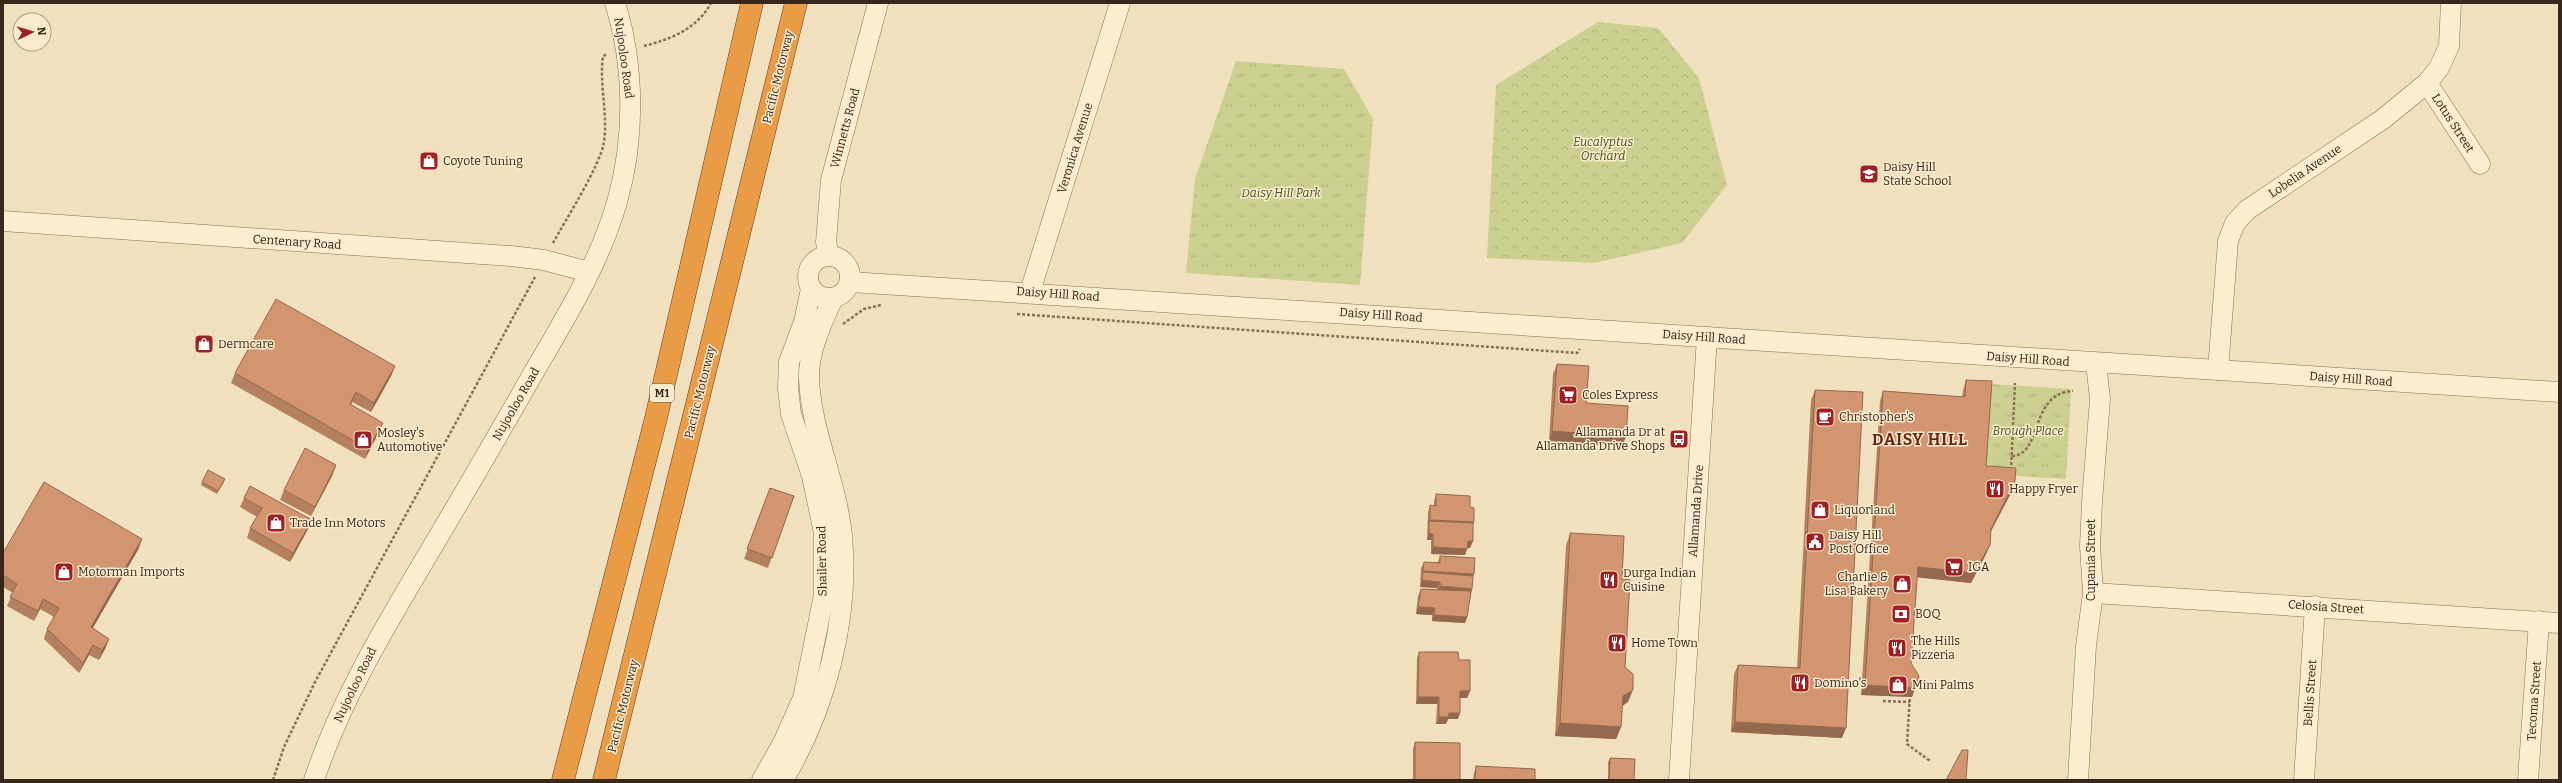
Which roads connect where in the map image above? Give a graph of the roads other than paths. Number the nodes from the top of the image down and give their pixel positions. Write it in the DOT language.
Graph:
graph roads {
  1 [pos="615,3"];
  2 [pos="752,3"];
  3 [pos="796,3"];
  4 [pos="878,3"];
  5 [pos="1120,3"];
  6 [pos="2451,3"];
  7 [pos="2427,83"];
  8 [pos="2480,164"];
  9 [pos="3,221"];
  10 [pos="829,255"];
  11 [pos="589,272"];
  12 [pos="850,282"];
  13 [pos="811,289"];
  14 [pos="1030,292"];
  15 [pos="833,298"];
  16 [pos="1707,337"];
  17 [pos="2096,363"];
  18 [pos="2218,370"];
  19 [pos="2559,392"];
  20 [pos="2093,593"];
  21 [pos="2316,606"];
  22 [pos="2539,621"];
  23 [pos="2559,623"];
  24 [pos="314,780"];
  25 [pos="563,780"];
  26 [pos="604,780"];
  27 [pos="762,780"];
  28 [pos="783,780"];
  29 [pos="1679,780"];
  30 [pos="2078,780"];
  31 [pos="2304,780"];
  32 [pos="2528,780"];
  1 -- 11 [label="street, Nujooloo Road"];
  2 -- 25 [label="highway, M1"];
  3 -- 26 [label="highway, Pacific Motorway"];
  4 -- 10 [label="street, Winnetts Road"];
  5 -- 14 [label="street, Veronica Avenue"];
  6 -- 7 [label="street, Lobelia Avenue"];
  7 -- 8 [label="street, Lotus Street"];
  7 -- 18 [label="street, Lobelia Avenue"];
  9 -- 11 [label="street, Centenary Road"];
  10 -- 12 [label="street"];
  10 -- 13 [label="street"];
  11 -- 24 [label="street, Nujooloo Road"];
  12 -- 14 [label="street, Daisy Hill Road"];
  12 -- 15 [label="street"];
  13 -- 15 [label="street"];
  13 -- 27 [label="street, Shailer Road"];
  14 -- 16 [label="street, Daisy Hill Road"];
  15 -- 28 [label="street, Shailer Road"];
  16 -- 17 [label="street, Daisy Hill Road"];
  16 -- 29 [label="street, Allamanda Drive"];
  17 -- 18 [label="street, Daisy Hill Road"];
  17 -- 20 [label="street, Cupania Street"];
  18 -- 19 [label="street, Daisy Hill Road"];
  20 -- 21 [label="street, Celosia Street"];
  20 -- 30 [label="street, Cupania Street"];
  21 -- 22 [label="street, Celosia Street"];
  21 -- 31 [label="street, Bellis Street"];
  22 -- 23 [label="street, Celosia Street"];
  22 -- 32 [label="street, Tecoma Street"];
}
